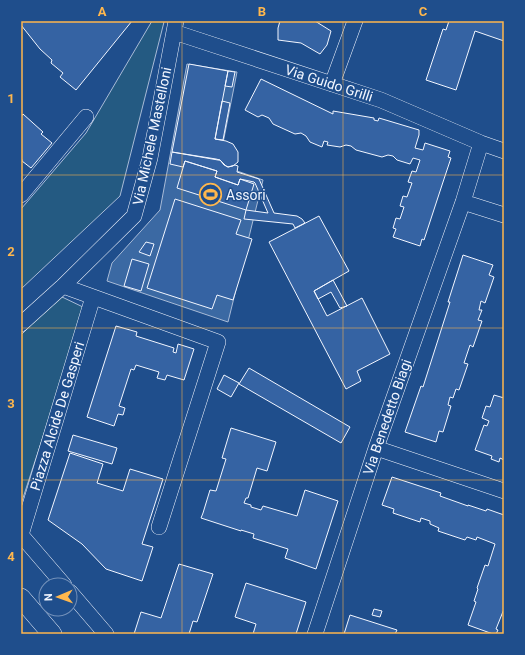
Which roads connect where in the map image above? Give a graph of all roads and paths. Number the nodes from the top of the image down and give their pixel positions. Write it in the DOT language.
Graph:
graph roads {
  1 [pos="355,21"];
  2 [pos="175,26"];
  3 [pos="332,84"];
  4 [pos="86,116"];
  5 [pos="481,143"];
  6 [pos="504,151"];
  7 [pos="21,195"];
  8 [pos="463,202"];
  9 [pos="504,215"];
  10 [pos="63,286"];
  11 [pos="94,297"];
  12 [pos="21,324"];
  13 [pos="376,448"];
  14 [pos="504,491"];
  15 [pos="159,527"];
  16 [pos="21,535"];
  17 [pos="57,577"];
  18 [pos="21,598"];
  19 [pos="78,601"];
  20 [pos="52,634"];
  21 [pos="106,634"];
  22 [pos="315,634"];
  1 -- 3 [label="street"];
  2 -- 3 [label="street, Via Guido Grilli"];
  2 -- 10 [label="street, Via Michele Mastelloni"];
  3 -- 5 [label="street, Via Guido Grilli"];
  4 -- 7 [label="street"];
  5 -- 6 [label="street, Via Guido Grilli"];
  5 -- 8 [label="street, Via Benedetto Biagi"];
  8 -- 9 [label="street"];
  8 -- 13 [label="street, Via Benedetto Biagi"];
  10 -- 11 [label="street"];
  10 -- 12 [label="street, Via Michele Mastelloni"];
  11 -- 15 [label="street"];
  11 -- 16 [label="street, Piazza Alcide De Gasperi"];
  13 -- 14 [label="street"];
  13 -- 22 [label="street, Via Benedetto Biagi"];
  16 -- 17 [label="street"];
  18 -- 20 [label="street"];
  19 -- 21 [label="street"];
}
